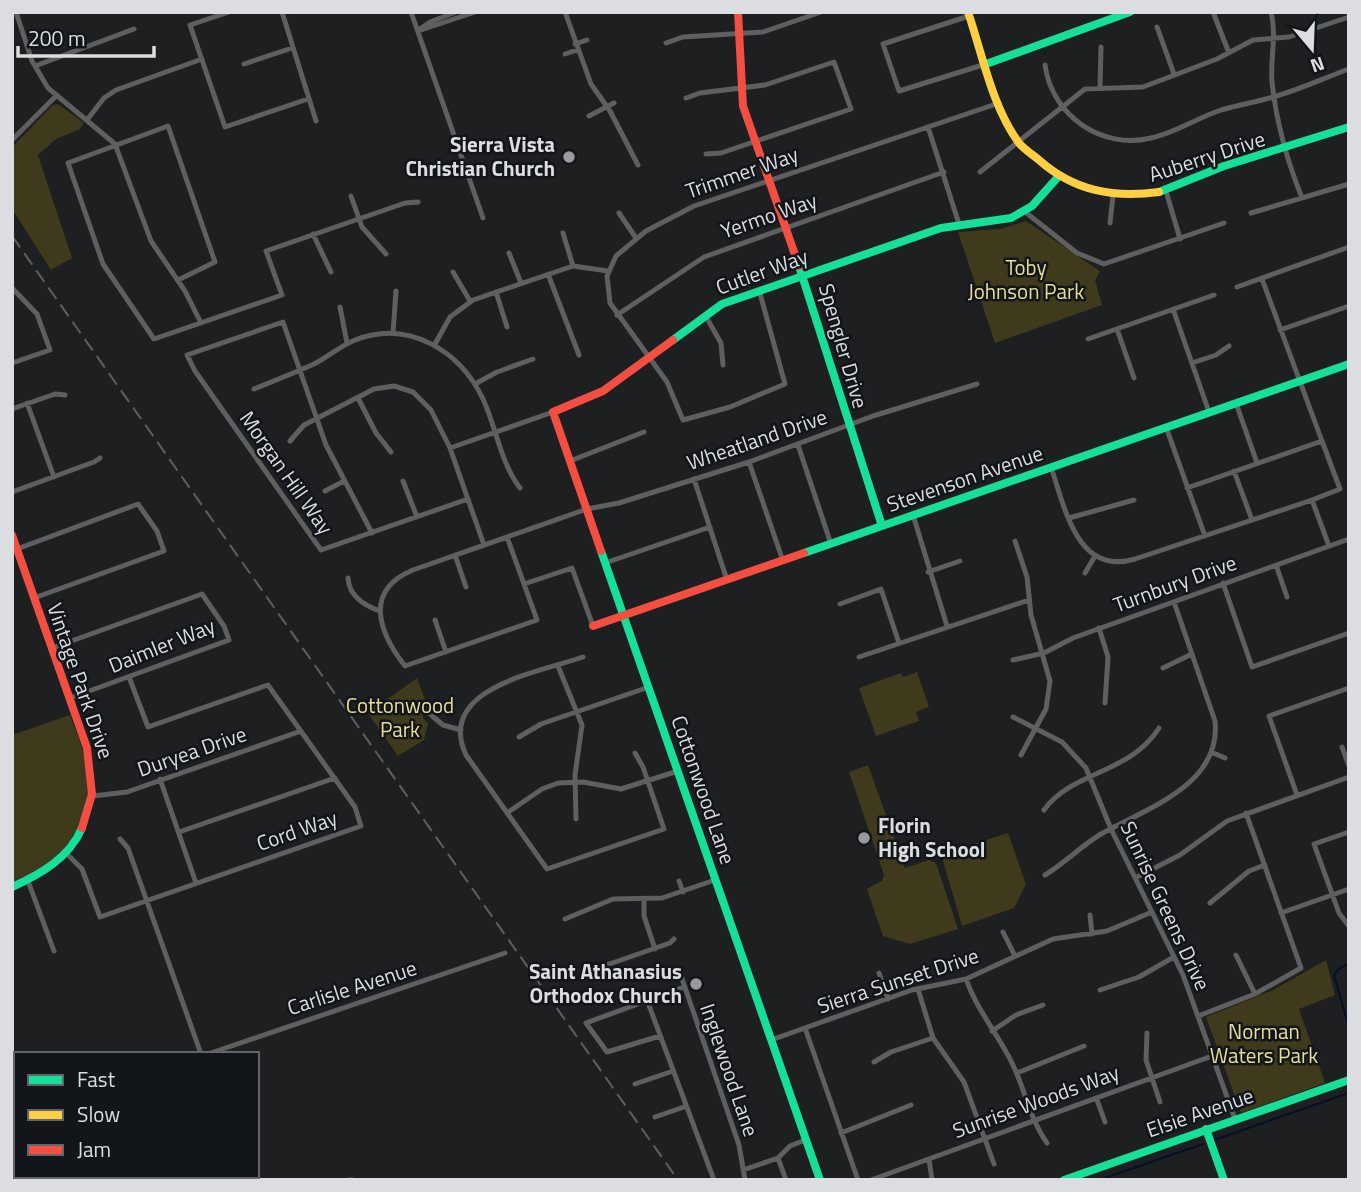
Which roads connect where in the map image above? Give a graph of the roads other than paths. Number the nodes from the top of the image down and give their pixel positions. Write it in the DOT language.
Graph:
graph roads {
  1 [pos="17,12"];
  2 [pos="229,12"];
  3 [pos="282,12"];
  4 [pos="411,12"];
  5 [pos="456,12"];
  6 [pos="475,12"];
  7 [pos="565,12"];
  8 [pos="737,12"];
  9 [pos="821,12"];
  10 [pos="1130,12"];
  11 [pos="1213,12"];
  12 [pos="1271,12"];
  13 [pos="969,14"];
  14 [pos="1347,15"];
  15 [pos="1157,27"];
  16 [pos="134,29"];
  17 [pos="418,31"];
  18 [pos="738,35"];
  19 [pos="1274,39"];
  20 [pos="587,40"];
  21 [pos="666,43"];
  22 [pos="576,47"];
  23 [pos="1101,47"];
  24 [pos="292,48"];
  25 [pos="1229,52"];
  26 [pos="565,54"];
  27 [pos="202,59"];
  28 [pos="244,64"];
  29 [pos="986,64"];
  30 [pos="1045,65"];
  31 [pos="35,66"];
  32 [pos="1349,69"];
  33 [pos="1174,74"];
  34 [pos="1100,87"];
  35 [pos="740,88"];
  36 [pos="56,96"];
  37 [pos="1275,97"];
  38 [pos="686,98"];
  39 [pos="308,99"];
  40 [pos="614,103"];
  41 [pos="999,103"];
  42 [pos="1061,106"];
  43 [pos="607,107"];
  44 [pos="589,116"];
  45 [pos="87,120"];
  46 [pos="316,121"];
  47 [pos="928,127"];
  48 [pos="1349,127"];
  49 [pos="12,140"];
  50 [pos="755,142"];
  51 [pos="1019,143"];
  52 [pos="115,144"];
  53 [pos="1287,149"];
  54 [pos="706,154"];
  55 [pos="638,165"];
  56 [pos="944,172"];
  57 [pos="980,172"];
  58 [pos="1058,177"];
  59 [pos="769,180"];
  60 [pos="1349,184"];
  61 [pos="1166,191"];
  62 [pos="1113,195"];
  63 [pos="351,196"];
  64 [pos="1302,198"];
  65 [pos="418,202"];
  66 [pos="1024,211"];
  67 [pos="619,213"];
  68 [pos="1251,213"];
  69 [pos="483,218"];
  70 [pos="358,219"];
  71 [pos="1110,223"];
  72 [pos="1224,223"];
  73 [pos="959,224"];
  74 [pos="787,227"];
  75 [pos="563,233"];
  76 [pos="313,234"];
  77 [pos="636,238"];
  78 [pos="1180,239"];
  79 [pos="1349,247"];
  80 [pos="509,253"];
  81 [pos="386,254"];
  82 [pos="573,266"];
  83 [pos="608,271"];
  84 [pos="331,272"];
  85 [pos="453,272"];
  86 [pos="548,274"];
  87 [pos="803,275"];
  88 [pos="1262,279"];
  89 [pos="177,280"];
  90 [pos="521,283"];
  91 [pos="12,288"];
  92 [pos="1237,288"];
  93 [pos="759,290"];
  94 [pos="396,291"];
  95 [pos="496,292"];
  96 [pos="1214,295"];
  97 [pos="470,301"];
  98 [pos="1349,306"];
  99 [pos="340,307"];
  100 [pos="1173,309"];
  101 [pos="705,314"];
  102 [pos="617,315"];
  103 [pos="201,323"];
  104 [pos="507,327"];
  105 [pos="1117,329"];
  106 [pos="1280,330"];
  107 [pos="393,333"];
  108 [pos="1088,339"];
  109 [pos="347,344"];
  110 [pos="435,344"];
  111 [pos="1229,346"];
  112 [pos="579,355"];
  113 [pos="649,357"];
  114 [pos="533,359"];
  115 [pos="12,363"];
  116 [pos="1192,363"];
  117 [pos="1349,364"];
  118 [pos="723,365"];
  119 [pos="300,370"];
  120 [pos="1134,377"];
  121 [pos="1298,382"];
  122 [pos="475,384"];
  123 [pos="977,384"];
  124 [pos="254,389"];
  125 [pos="65,395"];
  126 [pos="358,398"];
  127 [pos="27,403"];
  128 [pos="1236,403"];
  129 [pos="12,409"];
  130 [pos="553,412"];
  131 [pos="1209,412"];
  132 [pos="316,418"];
  133 [pos="848,425"];
  134 [pos="1166,427"];
  135 [pos="497,432"];
  136 [pos="644,432"];
  137 [pos="290,441"];
  138 [pos="1322,441"];
  139 [pos="798,445"];
  140 [pos="450,448"];
  141 [pos="391,452"];
  142 [pos="100,458"];
  143 [pos="570,461"];
  144 [pos="749,462"];
  145 [pos="1257,463"];
  146 [pos="1051,467"];
  147 [pos="1234,471"];
  148 [pos="54,477"];
  149 [pos="694,479"];
  150 [pos="344,481"];
  151 [pos="402,481"];
  152 [pos="1349,486"];
  153 [pos="520,488"];
  154 [pos="1187,488"];
  155 [pos="1340,489"];
  156 [pos="325,491"];
  157 [pos="12,492"];
  158 [pos="468,499"];
  159 [pos="1312,499"];
  160 [pos="1134,500"];
  161 [pos="587,509"];
  162 [pos="913,515"];
  163 [pos="417,517"];
  164 [pos="1069,517"];
  165 [pos="1252,520"];
  166 [pos="882,526"];
  167 [pos="710,527"];
  168 [pos="372,533"];
  169 [pos="12,535"];
  170 [pos="1205,536"];
  171 [pos="508,537"];
  172 [pos="1349,539"];
  173 [pos="1015,541"];
  174 [pos="831,544"];
  175 [pos="484,545"];
  176 [pos="1329,546"];
  177 [pos="15,550"];
  178 [pos="455,555"];
  179 [pos="1095,556"];
  180 [pos="783,561"];
  181 [pos="960,561"];
  182 [pos="606,563"];
  183 [pos="1276,565"];
  184 [pos="928,572"];
  185 [pos="1084,573"];
  186 [pos="348,578"];
  187 [pos="727,580"];
  188 [pos="1223,583"];
  189 [pos="524,584"];
  190 [pos="466,587"];
  191 [pos="1287,597"];
  192 [pos="34,598"];
  193 [pos="1029,600"];
  194 [pos="1174,602"];
  195 [pos="840,604"];
  196 [pos="380,611"];
  197 [pos="624,616"];
  198 [pos="435,620"];
  199 [pos="593,626"];
  200 [pos="947,626"];
  201 [pos="1099,628"];
  202 [pos="1349,634"];
  203 [pos="899,643"];
  204 [pos="52,648"];
  205 [pos="446,652"];
  206 [pos="1044,653"];
  207 [pos="1192,654"];
  208 [pos="583,657"];
  209 [pos="859,657"];
  210 [pos="1013,660"];
  211 [pos="558,666"];
  212 [pos="1163,668"];
  213 [pos="130,677"];
  214 [pos="649,687"];
  215 [pos="1349,688"];
  216 [pos="70,698"];
  217 [pos="1105,703"];
  218 [pos="578,712"];
  219 [pos="430,714"];
  220 [pos="1013,716"];
  221 [pos="1038,728"];
  222 [pos="1159,728"];
  223 [pos="461,730"];
  224 [pos="301,731"];
  225 [pos="519,737"];
  226 [pos="1342,747"];
  227 [pos="1211,752"];
  228 [pos="635,753"];
  229 [pos="1021,755"];
  230 [pos="1225,758"];
  231 [pos="1349,766"];
  232 [pos="678,771"];
  233 [pos="1349,776"];
  234 [pos="335,778"];
  235 [pos="160,779"];
  236 [pos="1091,779"];
  237 [pos="575,781"];
  238 [pos="648,781"];
  239 [pos="1297,795"];
  240 [pos="93,796"];
  241 [pos="1044,810"];
  242 [pos="507,813"];
  243 [pos="1246,813"];
  244 [pos="576,819"];
  245 [pos="1111,829"];
  246 [pos="179,832"];
  247 [pos="1349,832"];
  248 [pos="120,839"];
  249 [pos="67,854"];
  250 [pos="1265,865"];
  251 [pos="1045,875"];
  252 [pos="1135,878"];
  253 [pos="715,880"];
  254 [pos="28,881"];
  255 [pos="679,881"];
  256 [pos="197,883"];
  257 [pos="12,887"];
  258 [pos="1349,889"];
  259 [pos="683,892"];
  260 [pos="1333,895"];
  261 [pos="644,899"];
  262 [pos="146,900"];
  263 [pos="1210,903"];
  264 [pos="1152,912"];
  265 [pos="1281,913"];
  266 [pos="1090,915"];
  267 [pos="565,919"];
  268 [pos="1348,925"];
  269 [pos="1003,932"];
  270 [pos="1093,934"];
  271 [pos="674,939"];
  272 [pos="655,948"];
  273 [pos="54,951"];
  274 [pos="505,953"];
  275 [pos="1236,954"];
  276 [pos="1015,956"];
  277 [pos="1174,957"];
  278 [pos="589,968"];
  279 [pos="679,970"];
  280 [pos="879,973"];
  281 [pos="967,979"];
  282 [pos="684,987"];
  283 [pos="918,989"];
  284 [pos="1100,989"];
  285 [pos="1255,994"];
  286 [pos="888,999"];
  287 [pos="647,1000"];
  288 [pos="1043,1005"];
  289 [pos="1198,1016"];
  290 [pos="805,1028"];
  291 [pos="992,1031"];
  292 [pos="1147,1033"];
  293 [pos="660,1035"];
  294 [pos="933,1038"];
  295 [pos="771,1040"];
  296 [pos="1084,1046"];
  297 [pos="200,1052"];
  298 [pos="214,1052"];
  299 [pos="1212,1056"];
  300 [pos="874,1062"];
  301 [pos="673,1071"];
  302 [pos="1017,1073"];
  303 [pos="1151,1077"];
  304 [pos="1349,1080"];
  305 [pos="635,1084"];
  306 [pos="1097,1100"];
  307 [pos="1160,1102"];
  308 [pos="911,1105"];
  309 [pos="684,1107"];
  310 [pos="654,1117"];
  311 [pos="1235,1119"];
  312 [pos="1032,1120"];
  313 [pos="1105,1122"];
  314 [pos="1206,1129"];
  315 [pos="841,1133"];
  316 [pos="985,1137"];
  317 [pos="806,1140"];
  318 [pos="1047,1143"];
  319 [pos="778,1158"];
  320 [pos="929,1159"];
  321 [pos="994,1164"];
  322 [pos="743,1170"];
  323 [pos="714,1180"];
  324 [pos="745,1180"];
  325 [pos="786,1180"];
  326 [pos="820,1180"];
  327 [pos="858,1180"];
  328 [pos="871,1180"];
  329 [pos="932,1180"];
  330 [pos="1064,1180"];
  331 [pos="1224,1180"];
  1 -- 31 [label="street"];
  2 -- 27 [label="street"];
  3 -- 24 [label="street"];
  4 -- 17 [label="street"];
  5 -- 17 [label="street"];
  6 -- 17 [label="street"];
  7 -- 22 [label="street"];
  8 -- 18 [label="street, Spengler Drive"];
  9 -- 18 [label="street"];
  10 -- 29 [label="street"];
  11 -- 25 [label="street"];
  12 -- 19 [label="street"];
  13 -- 29 [label="street, Auberry Drive"];
  13 -- 29 [label="street"];
  14 -- 19 [label="street"];
  15 -- 33 [label="street"];
  16 -- 31 [label="street"];
  17 -- 69 [label="street"];
  18 -- 21 [label="street"];
  18 -- 35 [label="street, Spengler Drive"];
  19 -- 25 [label="street"];
  19 -- 37 [label="street"];
  20 -- 22 [label="street"];
  22 -- 26 [label="street"];
  22 -- 43 [label="street"];
  23 -- 34 [label="street"];
  24 -- 28 [label="street"];
  24 -- 39 [label="street"];
  25 -- 33 [label="street"];
  27 -- 39 [label="street"];
  27 -- 45 [label="street"];
  29 -- 41 [label="street, Auberry Drive"];
  30 -- 42 [label="street"];
  31 -- 36 [label="street"];
  32 -- 37 [label="street"];
  33 -- 34 [label="street"];
  34 -- 42 [label="street"];
  35 -- 38 [label="street"];
  35 -- 50 [label="street, Spengler Drive"];
  35 -- 50 [label="street"];
  36 -- 45 [label="street"];
  36 -- 49 [label="street"];
  37 -- 42 [label="street"];
  37 -- 53 [label="street"];
  39 -- 46 [label="street"];
  40 -- 43 [label="street"];
  41 -- 47 [label="street, Trimmer Way"];
  41 -- 51 [label="street, Auberry Drive"];
  42 -- 51 [label="street"];
  43 -- 44 [label="street"];
  43 -- 55 [label="street"];
  45 -- 52 [label="street"];
  47 -- 56 [label="street"];
  47 -- 59 [label="street, Trimmer Way"];
  48 -- 53 [label="street, Auberry Drive"];
  50 -- 54 [label="street"];
  50 -- 59 [label="street, Spengler Drive"];
  51 -- 57 [label="street"];
  51 -- 58 [label="street, Auberry Drive"];
  52 -- 89 [label="street"];
  52 -- 89 [label="street"];
  52 -- 103 [label="street"];
  53 -- 61 [label="street, Auberry Drive"];
  53 -- 64 [label="street"];
  56 -- 73 [label="street"];
  56 -- 74 [label="street, Yermo Way"];
  58 -- 62 [label="street, Auberry Drive"];
  58 -- 66 [label="street, Cutler Way"];
  59 -- 74 [label="street, Spengler Drive"];
  59 -- 77 [label="street, Trimmer Way"];
  60 -- 64 [label="street"];
  61 -- 62 [label="street, Auberry Drive"];
  61 -- 78 [label="street"];
  62 -- 71 [label="street"];
  63 -- 70 [label="street"];
  64 -- 68 [label="street"];
  65 -- 70 [label="street"];
  66 -- 73 [label="street, Cutler Way"];
  66 -- 78 [label="street"];
  67 -- 77 [label="street"];
  70 -- 76 [label="street"];
  70 -- 81 [label="street"];
  72 -- 78 [label="street"];
  73 -- 87 [label="street, Cutler Way"];
  74 -- 87 [label="street, Spengler Drive"];
  74 -- 102 [label="street, Yermo Way"];
  75 -- 82 [label="street"];
  76 -- 84 [label="street"];
  76 -- 103 [label="street"];
  77 -- 83 [label="street, Trimmer Way"];
  79 -- 88 [label="street"];
  80 -- 90 [label="street"];
  82 -- 83 [label="street"];
  82 -- 86 [label="street"];
  83 -- 102 [label="street"];
  85 -- 97 [label="street"];
  86 -- 90 [label="street"];
  86 -- 112 [label="street"];
  87 -- 93 [label="street, Cutler Way"];
  87 -- 133 [label="street, Spengler Drive"];
  88 -- 92 [label="street"];
  88 -- 106 [label="street"];
  89 -- 103 [label="street"];
  90 -- 95 [label="street"];
  91 -- 115 [label="street"];
  93 -- 101 [label="street, Cutler Way"];
  93 -- 113 [label="street"];
  94 -- 107 [label="street"];
  95 -- 97 [label="street"];
  95 -- 104 [label="street"];
  96 -- 100 [label="street"];
  97 -- 110 [label="street"];
  98 -- 106 [label="street"];
  99 -- 109 [label="street"];
  100 -- 105 [label="street"];
  100 -- 116 [label="street"];
  101 -- 113 [label="street, Cutler Way"];
  101 -- 118 [label="street"];
  102 -- 113 [label="street"];
  105 -- 108 [label="street"];
  105 -- 120 [label="street"];
  106 -- 121 [label="street"];
  107 -- 109 [label="street"];
  107 -- 110 [label="street"];
  109 -- 119 [label="street"];
  110 -- 122 [label="street"];
  111 -- 116 [label="street"];
  113 -- 130 [label="street, Cutler Way"];
  114 -- 122 [label="street"];
  116 -- 131 [label="street"];
  117 -- 121 [label="street, Stevenson Avenue"];
  119 -- 124 [label="street"];
  119 -- 132 [label="street"];
  119 -- 168 [label="street, Morgan Hill Way"];
  121 -- 128 [label="street, Stevenson Avenue"];
  121 -- 138 [label="street"];
  122 -- 135 [label="street"];
  123 -- 133 [label="street, Wheatland Drive"];
  125 -- 127 [label="street"];
  126 -- 132 [label="street"];
  126 -- 140 [label="street"];
  126 -- 141 [label="street"];
  127 -- 129 [label="street"];
  127 -- 148 [label="street"];
  128 -- 131 [label="street, Stevenson Avenue"];
  128 -- 145 [label="street"];
  130 -- 135 [label="street, Cutler Way"];
  130 -- 143 [label="street, Cottonwood Lane"];
  131 -- 134 [label="street, Stevenson Avenue"];
  132 -- 137 [label="street"];
  132 -- 150 [label="street"];
  133 -- 139 [label="street, Wheatland Drive"];
  133 -- 166 [label="street, Spengler Drive"];
  134 -- 146 [label="street, Stevenson Avenue"];
  134 -- 154 [label="street"];
  135 -- 140 [label="street, Cutler Way"];
  135 -- 153 [label="street"];
  136 -- 143 [label="street"];
  138 -- 145 [label="street"];
  138 -- 155 [label="street"];
  139 -- 144 [label="street, Wheatland Drive"];
  139 -- 174 [label="street"];
  140 -- 158 [label="street"];
  142 -- 148 [label="street"];
  143 -- 161 [label="street, Cottonwood Lane"];
  144 -- 149 [label="street, Wheatland Drive"];
  144 -- 180 [label="street"];
  145 -- 147 [label="street"];
  146 -- 162 [label="street, Stevenson Avenue"];
  146 -- 164 [label="street"];
  147 -- 154 [label="street"];
  147 -- 165 [label="street"];
  148 -- 157 [label="street"];
  149 -- 161 [label="street, Wheatland Drive"];
  149 -- 167 [label="street"];
  150 -- 156 [label="street"];
  150 -- 168 [label="street"];
  151 -- 163 [label="street"];
  152 -- 155 [label="street"];
  154 -- 170 [label="street"];
  155 -- 159 [label="street"];
  158 -- 163 [label="street, Morgan Hill Way"];
  158 -- 175 [label="street"];
  159 -- 165 [label="street"];
  159 -- 176 [label="street"];
  160 -- 164 [label="street"];
  161 -- 171 [label="street, Wheatland Drive"];
  161 -- 182 [label="street, Cottonwood Lane"];
  162 -- 166 [label="street, Stevenson Avenue"];
  162 -- 184 [label="street"];
  163 -- 168 [label="street, Morgan Hill Way"];
  164 -- 179 [label="street"];
  165 -- 170 [label="street"];
  166 -- 174 [label="street, Stevenson Avenue"];
  167 -- 182 [label="street"];
  167 -- 187 [label="street"];
  169 -- 177 [label="street, Vintage Park Drive"];
  170 -- 179 [label="street"];
  171 -- 175 [label="street, Wheatland Drive"];
  171 -- 189 [label="street"];
  172 -- 176 [label="street, Turnbury Drive"];
  173 -- 193 [label="street"];
  174 -- 180 [label="street, Stevenson Avenue"];
  175 -- 178 [label="street, Wheatland Drive"];
  176 -- 183 [label="street, Turnbury Drive"];
  177 -- 192 [label="street, Vintage Park Drive"];
  177 -- 192 [label="street"];
  178 -- 190 [label="street"];
  178 -- 196 [label="street, Wheatland Drive"];
  179 -- 185 [label="street"];
  180 -- 187 [label="street, Stevenson Avenue"];
  181 -- 184 [label="street"];
  182 -- 197 [label="street, Cottonwood Lane"];
  183 -- 188 [label="street, Turnbury Drive"];
  183 -- 191 [label="street"];
  184 -- 200 [label="street"];
  186 -- 196 [label="street"];
  187 -- 197 [label="street, Stevenson Avenue"];
  188 -- 194 [label="street, Turnbury Drive"];
  188 -- 202 [label="street"];
  189 -- 199 [label="street"];
  189 -- 205 [label="street"];
  192 -- 204 [label="street, Vintage Park Drive"];
  193 -- 200 [label="street"];
  193 -- 206 [label="street"];
  194 -- 201 [label="street, Turnbury Drive"];
  194 -- 207 [label="street"];
  195 -- 203 [label="street"];
  196 -- 205 [label="street"];
  197 -- 199 [label="street, Stevenson Avenue"];
  197 -- 214 [label="street, Cottonwood Lane"];
  198 -- 205 [label="street"];
  200 -- 203 [label="street"];
  201 -- 206 [label="street, Turnbury Drive"];
  201 -- 217 [label="street"];
  203 -- 209 [label="street"];
  204 -- 213 [label="street, Daimler Way"];
  204 -- 216 [label="street, Vintage Park Drive"];
  206 -- 210 [label="street, Turnbury Drive"];
  206 -- 221 [label="street"];
  207 -- 212 [label="street"];
  207 -- 227 [label="street"];
  208 -- 211 [label="street"];
  211 -- 218 [label="street"];
  211 -- 223 [label="street"];
  213 -- 216 [label="street, Daimler Way"];
  213 -- 224 [label="street, Cord Way"];
  214 -- 218 [label="street"];
  214 -- 232 [label="street, Cottonwood Lane"];
  215 -- 239 [label="street"];
  216 -- 240 [label="street, Vintage Park Drive"];
  218 -- 225 [label="street"];
  218 -- 237 [label="street"];
  219 -- 223 [label="street"];
  220 -- 221 [label="street, Sunrise Greens Drive"];
  221 -- 229 [label="street"];
  221 -- 236 [label="street, Sunrise Greens Drive"];
  222 -- 236 [label="street"];
  223 -- 242 [label="street"];
  224 -- 234 [label="street, Cord Way"];
  224 -- 235 [label="street, Duryea Drive"];
  226 -- 231 [label="street"];
  227 -- 230 [label="street"];
  227 -- 245 [label="street"];
  228 -- 238 [label="street"];
  232 -- 238 [label="street"];
  232 -- 253 [label="street, Cottonwood Lane"];
  233 -- 239 [label="street"];
  234 -- 246 [label="street"];
  234 -- 256 [label="street, Cord Way"];
  235 -- 240 [label="street, Duryea Drive"];
  235 -- 246 [label="street"];
  236 -- 241 [label="street"];
  236 -- 245 [label="street, Sunrise Greens Drive"];
  237 -- 238 [label="street"];
  237 -- 242 [label="street"];
  237 -- 244 [label="street"];
  238 -- 242 [label="street"];
  239 -- 243 [label="street"];
  240 -- 249 [label="street, Vintage Park Drive"];
  243 -- 250 [label="street"];
  243 -- 252 [label="street"];
  245 -- 251 [label="street"];
  245 -- 252 [label="street, Sunrise Greens Drive"];
  246 -- 256 [label="street"];
  247 -- 260 [label="street"];
  248 -- 262 [label="street"];
  249 -- 254 [label="street, Vintage Park Drive"];
  249 -- 262 [label="street, Cord Way"];
  250 -- 263 [label="street"];
  250 -- 265 [label="street"];
  252 -- 264 [label="street, Sunrise Greens Drive"];
  253 -- 259 [label="street"];
  253 -- 295 [label="street, Cottonwood Lane"];
  254 -- 257 [label="street, Vintage Park Drive"];
  254 -- 273 [label="street"];
  255 -- 259 [label="street"];
  256 -- 262 [label="street, Cord Way"];
  258 -- 260 [label="street"];
  259 -- 261 [label="street"];
  260 -- 265 [label="street"];
  260 -- 268 [label="street"];
  261 -- 267 [label="street"];
  261 -- 272 [label="street"];
  262 -- 297 [label="street"];
  264 -- 270 [label="street, Sierra Sunset Drive"];
  264 -- 277 [label="street, Sunrise Greens Drive"];
  265 -- 285 [label="street"];
  266 -- 270 [label="street"];
  269 -- 276 [label="street"];
  270 -- 276 [label="street, Sierra Sunset Drive"];
  271 -- 272 [label="street"];
  272 -- 278 [label="street"];
  274 -- 298 [label="street, Carlisle Avenue"];
  275 -- 285 [label="street"];
  276 -- 281 [label="street, Sierra Sunset Drive"];
  277 -- 284 [label="street"];
  277 -- 289 [label="street, Sunrise Greens Drive"];
  279 -- 282 [label="street, Inglewood Lane"];
  280 -- 286 [label="street"];
  281 -- 283 [label="street, Sierra Sunset Drive"];
  281 -- 291 [label="street"];
  282 -- 287 [label="street"];
  282 -- 322 [label="street, Inglewood Lane"];
  283 -- 286 [label="street, Sierra Sunset Drive"];
  283 -- 294 [label="street"];
  285 -- 289 [label="street"];
  286 -- 290 [label="street, Sierra Sunset Drive"];
  287 -- 293 [label="street"];
  287 -- 293 [label="street"];
  288 -- 291 [label="street"];
  289 -- 299 [label="street, Sunrise Greens Drive"];
  290 -- 295 [label="street, Sierra Sunset Drive"];
  290 -- 315 [label="street"];
  291 -- 302 [label="street"];
  292 -- 303 [label="street"];
  293 -- 301 [label="street"];
  294 -- 300 [label="street"];
  294 -- 316 [label="street"];
  295 -- 317 [label="street, Cottonwood Lane"];
  296 -- 302 [label="street"];
  299 -- 303 [label="street, Sunrise Woods Way"];
  299 -- 311 [label="street, Sunrise Greens Drive"];
  301 -- 305 [label="street"];
  301 -- 309 [label="street"];
  302 -- 312 [label="street"];
  303 -- 306 [label="street, Sunrise Woods Way"];
  303 -- 307 [label="street"];
  304 -- 311 [label="street, Elsie Avenue"];
  306 -- 312 [label="street, Sunrise Woods Way"];
  306 -- 313 [label="street"];
  308 -- 315 [label="street"];
  309 -- 310 [label="street"];
  309 -- 323 [label="street"];
  311 -- 314 [label="street, Elsie Avenue"];
  312 -- 316 [label="street, Sunrise Woods Way"];
  312 -- 318 [label="street"];
  314 -- 330 [label="street, Elsie Avenue"];
  314 -- 331 [label="street"];
  315 -- 327 [label="street"];
  316 -- 320 [label="street, Sunrise Woods Way"];
  316 -- 321 [label="street"];
  317 -- 319 [label="street"];
  317 -- 326 [label="street, Cottonwood Lane"];
  319 -- 322 [label="street"];
  319 -- 325 [label="street"];
  320 -- 328 [label="street, Sunrise Woods Way"];
  320 -- 329 [label="street"];
  322 -- 324 [label="street, Inglewood Lane"];
}
